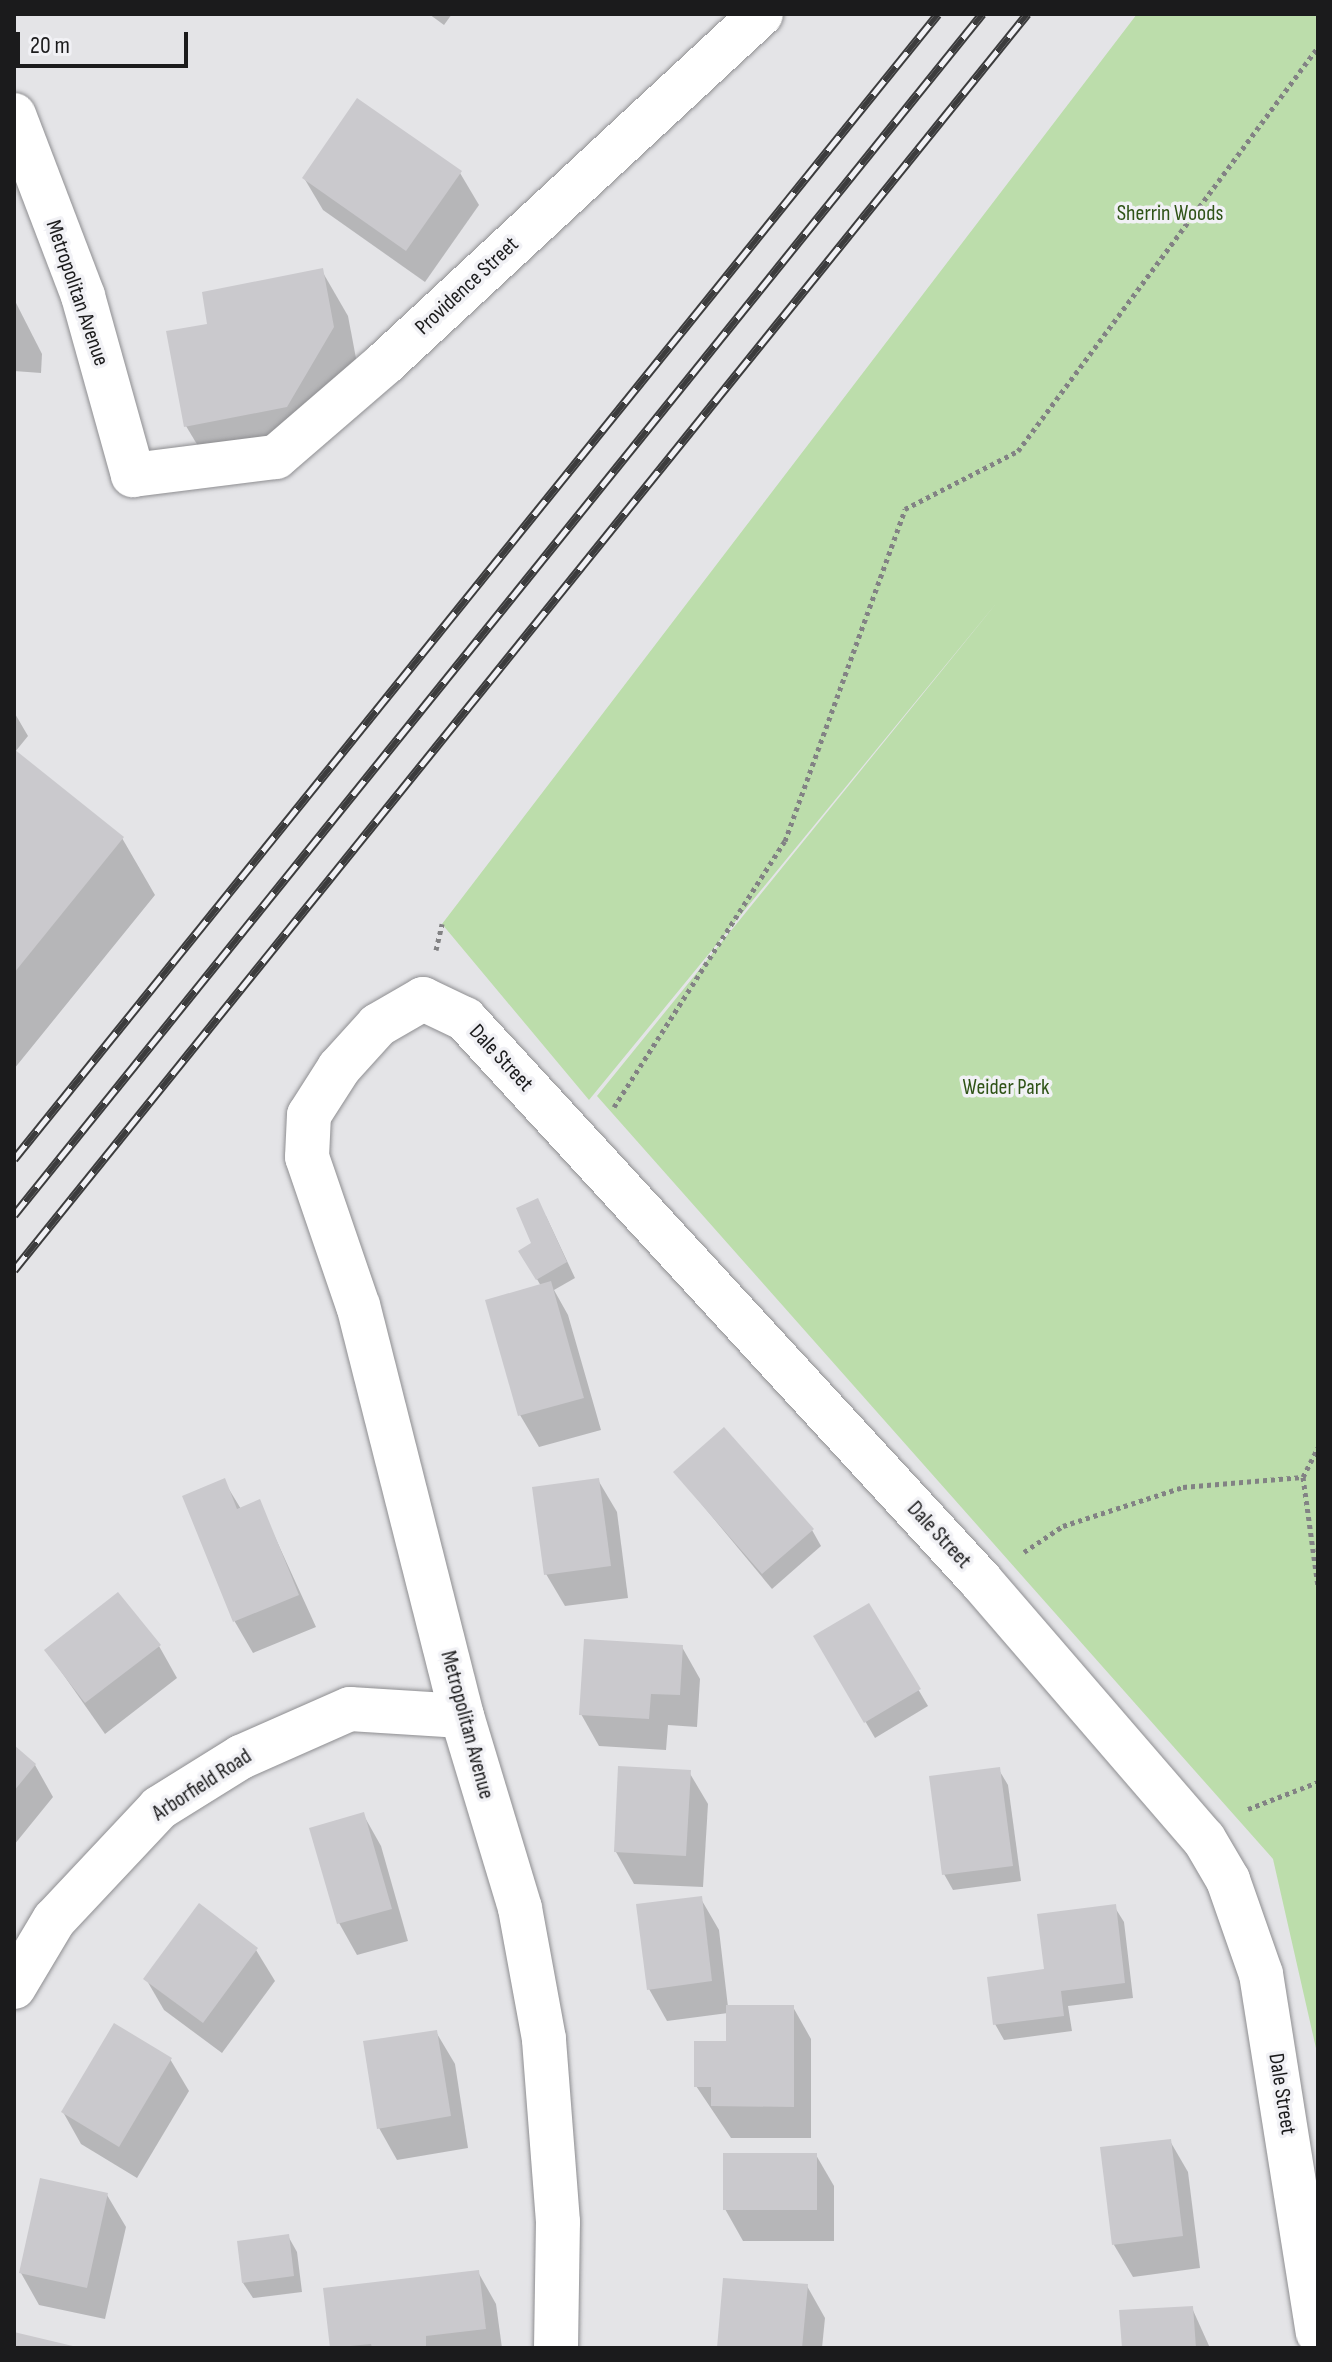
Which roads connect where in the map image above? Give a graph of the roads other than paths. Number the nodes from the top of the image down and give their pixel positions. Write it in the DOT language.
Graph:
graph roads {
  1 [pos="761,14"];
  2 [pos="14,115"];
  3 [pos="133,475"];
  4 [pos="309,1115"];
  5 [pos="462,1716"];
  6 [pos="14,1987"];
  7 [pos="1318,2332"];
  8 [pos="556,2348"];
  1 -- 3 [label="street, Providence Street"];
  2 -- 3 [label="street, Metropolitan Avenue"];
  4 -- 5 [label="street, Metropolitan Avenue"];
  4 -- 7 [label="street, Dale Street"];
  5 -- 6 [label="street, Arborfield Road"];
  5 -- 8 [label="street, Metropolitan Avenue"];
}
